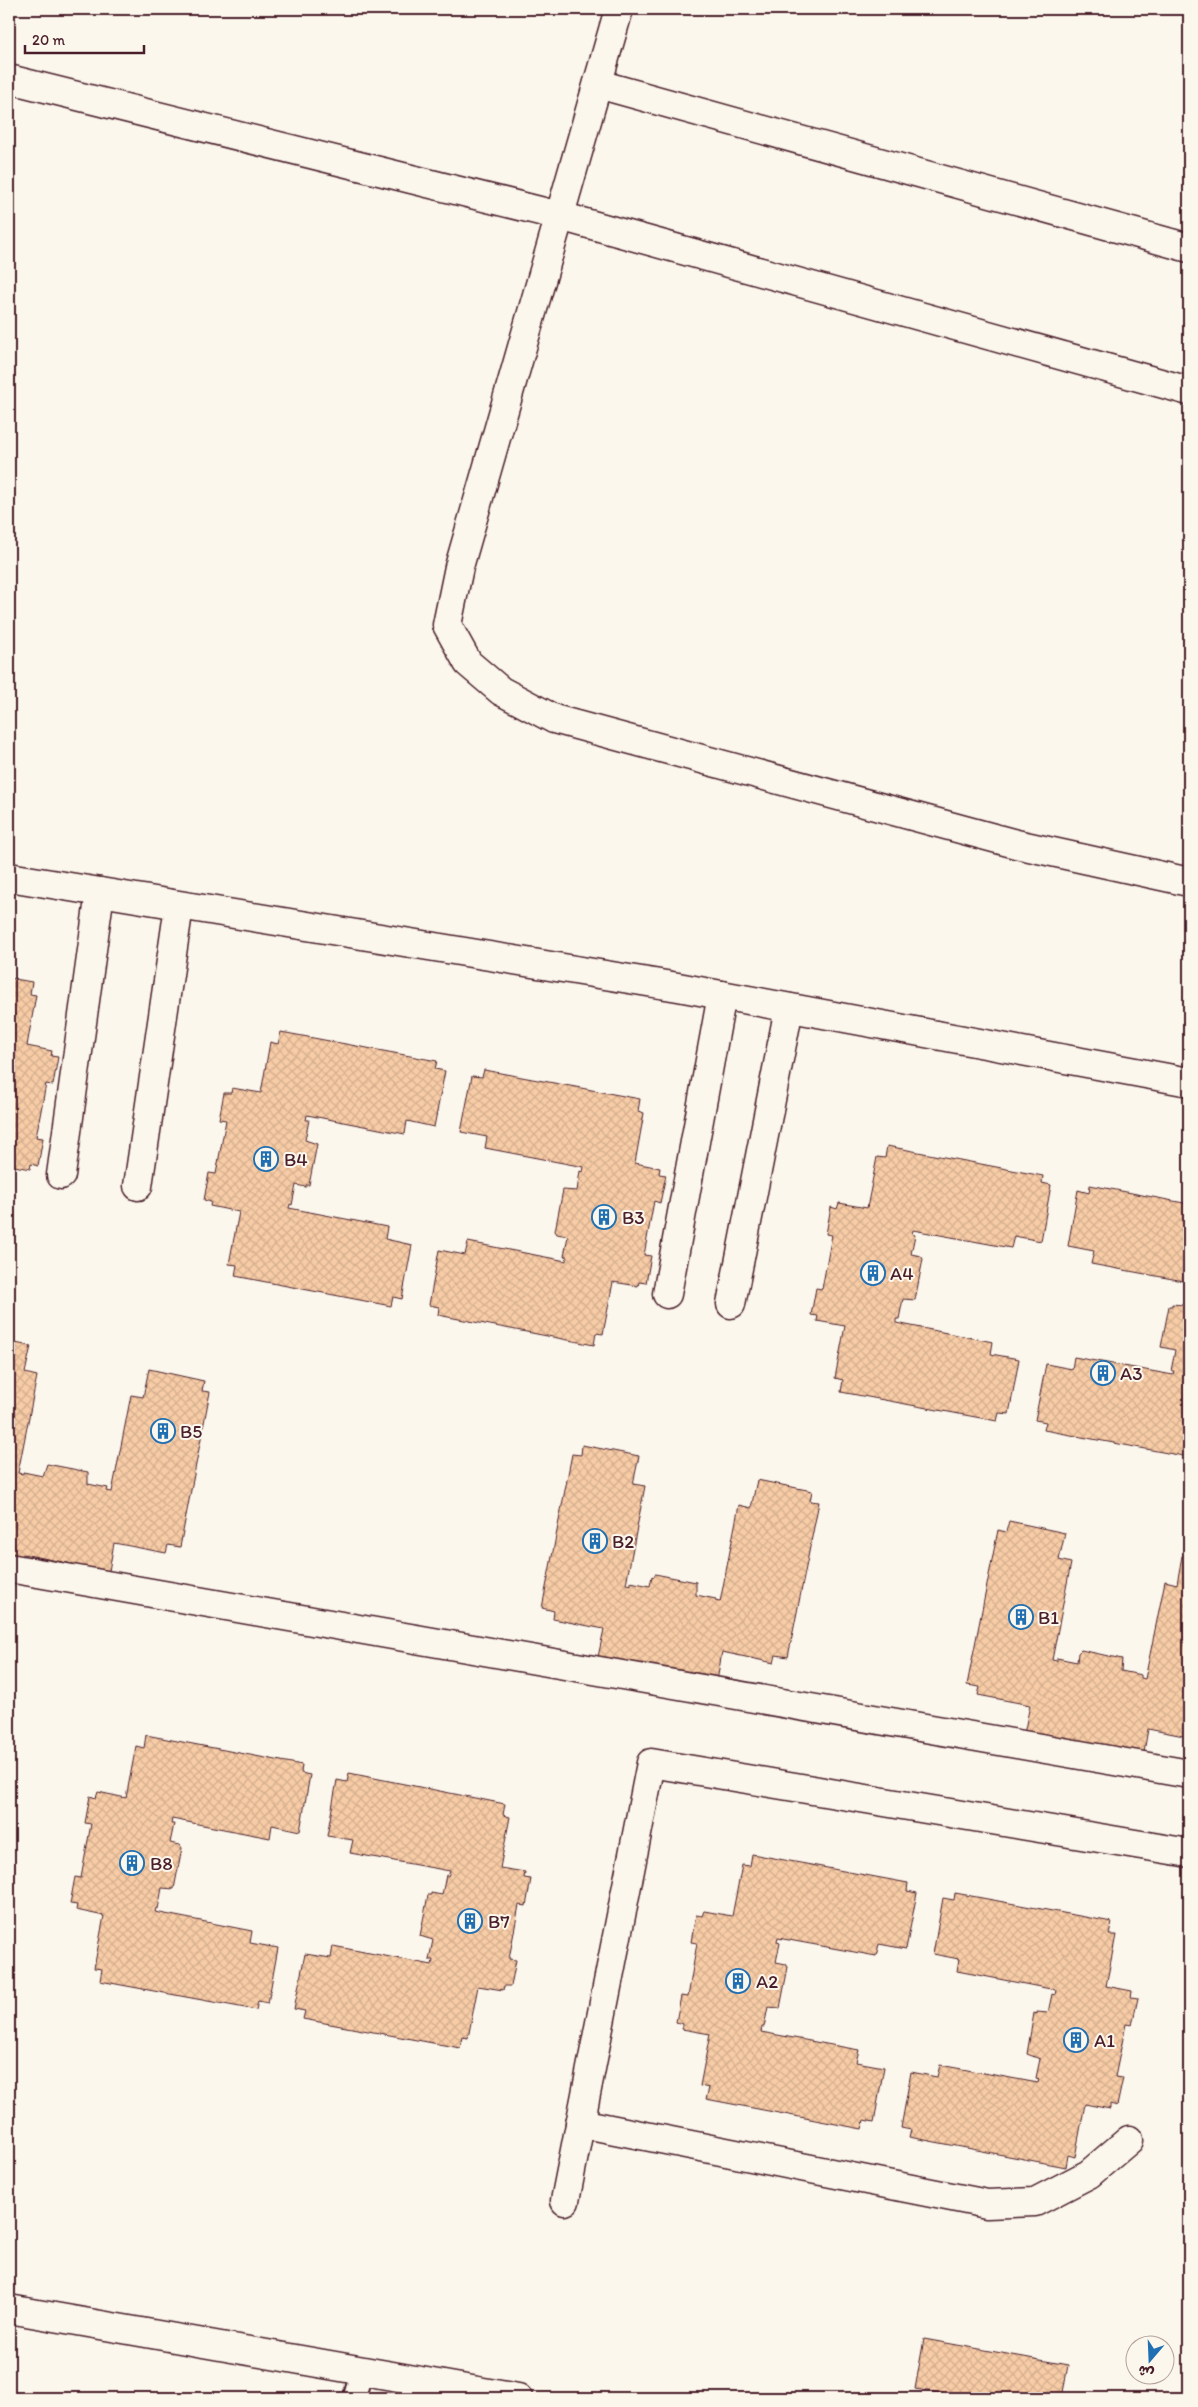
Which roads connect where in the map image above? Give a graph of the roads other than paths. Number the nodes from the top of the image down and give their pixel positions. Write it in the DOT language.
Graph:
graph roads {
  1 [pos="619,9"];
  2 [pos="9,79"];
  3 [pos="598,84"];
  4 [pos="560,216"];
  5 [pos="1189,248"];
  6 [pos="1189,391"];
  7 [pos="9,878"];
  8 [pos="1189,882"];
  9 [pos="100,892"];
  10 [pos="178,906"];
  11 [pos="722,995"];
  12 [pos="789,1008"];
  13 [pos="1189,1082"];
  14 [pos="61,1175"];
  15 [pos="138,1186"];
  16 [pos="667,1294"];
  17 [pos="731,1304"];
  18 [pos="9,1568"];
  19 [pos="1189,1774"];
  20 [pos="1189,1853"];
  21 [pos="580,2123"];
  22 [pos="1129,2140"];
  23 [pos="565,2201"];
  24 [pos="9,2309"];
  25 [pos="362,2371"];
  26 [pos="354,2398"];
  27 [pos="518,2398"];
  1 -- 3 [label="street"];
  2 -- 4 [label="street"];
  3 -- 4 [label="street"];
  3 -- 5 [label="street"];
  4 -- 6 [label="street"];
  4 -- 8 [label="street"];
  7 -- 9 [label="street"];
  9 -- 10 [label="street"];
  9 -- 14 [label="street"];
  10 -- 11 [label="street"];
  10 -- 15 [label="street"];
  11 -- 12 [label="street"];
  11 -- 16 [label="street"];
  12 -- 13 [label="street"];
  12 -- 17 [label="street"];
  18 -- 19 [label="street"];
  20 -- 21 [label="street"];
  21 -- 22 [label="street"];
  21 -- 23 [label="street"];
  24 -- 25 [label="street"];
  25 -- 26 [label="lane"];
  25 -- 27 [label="street"];
}
